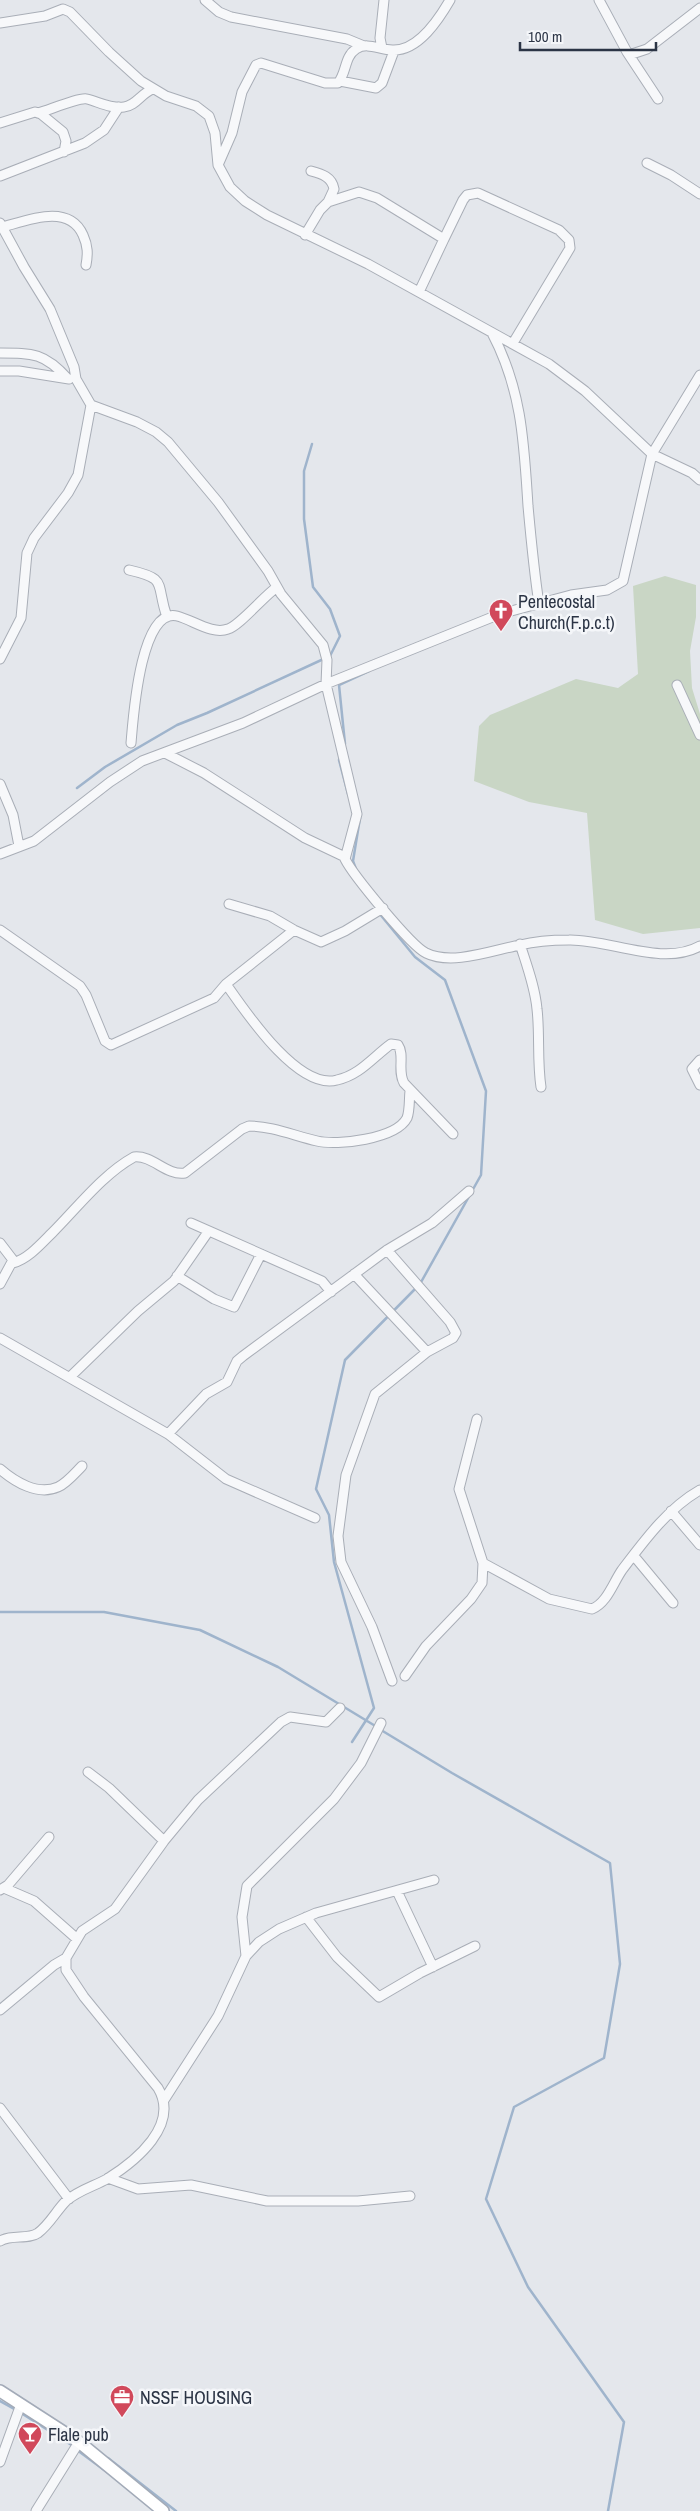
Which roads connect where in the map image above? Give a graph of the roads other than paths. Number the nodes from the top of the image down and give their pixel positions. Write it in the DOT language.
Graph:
graph roads {
  1 [pos="205,0"];
  2 [pos="384,0"];
  3 [pos="450,0"];
  4 [pos="599,0"];
  5 [pos="61,4"];
  6 [pos="700,8"];
  7 [pos="0,23"];
  8 [pos="364,46"];
  9 [pos="382,48"];
  10 [pos="394,50"];
  11 [pos="629,55"];
  12 [pos="340,81"];
  13 [pos="153,89"];
  14 [pos="658,99"];
  15 [pos="119,107"];
  16 [pos="38,113"];
  17 [pos="0,123"];
  18 [pos="64,152"];
  19 [pos="647,163"];
  20 [pos="218,165"];
  21 [pos="311,171"];
  22 [pos="0,176"];
  23 [pos="700,194"];
  24 [pos="328,202"];
  25 [pos="1,225"];
  26 [pos="305,235"];
  27 [pos="444,239"];
  28 [pos="86,265"];
  29 [pos="419,292"];
  30 [pos="492,332"];
  31 [pos="513,343"];
  32 [pos="0,353"];
  33 [pos="0,371"];
  34 [pos="700,375"];
  35 [pos="72,379"];
  36 [pos="91,405"];
  37 [pos="652,454"];
  38 [pos="700,480"];
  39 [pos="129,570"];
  40 [pos="277,587"];
  41 [pos="538,604"];
  42 [pos="167,617"];
  43 [pos="0,659"];
  44 [pos="326,684"];
  45 [pos="677,685"];
  46 [pos="700,735"];
  47 [pos="131,743"];
  48 [pos="164,753"];
  49 [pos="0,784"];
  50 [pos="19,846"];
  51 [pos="0,854"];
  52 [pos="345,857"];
  53 [pos="229,904"];
  54 [pos="383,908"];
  55 [pos="0,930"];
  56 [pos="294,930"];
  57 [pos="520,944"];
  58 [pos="700,946"];
  59 [pos="226,984"];
  60 [pos="700,1060"];
  61 [pos="700,1085"];
  62 [pos="541,1087"];
  63 [pos="410,1091"];
  64 [pos="453,1134"];
  65 [pos="469,1191"];
  66 [pos="191,1223"];
  67 [pos="208,1232"];
  68 [pos="0,1243"];
  69 [pos="387,1250"];
  70 [pos="261,1254"];
  71 [pos="12,1263"];
  72 [pos="354,1274"];
  73 [pos="177,1276"];
  74 [pos="0,1284"];
  75 [pos="331,1292"];
  76 [pos="0,1338"];
  77 [pos="427,1352"];
  78 [pos="70,1377"];
  79 [pos="478,1419"];
  80 [pos="168,1434"];
  81 [pos="82,1466"];
  82 [pos="0,1469"];
  83 [pos="700,1490"];
  84 [pos="671,1511"];
  85 [pos="315,1518"];
  86 [pos="700,1545"];
  87 [pos="634,1556"];
  88 [pos="483,1563"];
  89 [pos="673,1603"];
  90 [pos="405,1676"];
  91 [pos="392,1681"];
  92 [pos="340,1708"];
  93 [pos="381,1723"];
  94 [pos="88,1772"];
  95 [pos="49,1836"];
  96 [pos="164,1841"];
  97 [pos="434,1880"];
  98 [pos="2,1889"];
  99 [pos="397,1891"];
  100 [pos="306,1917"];
  101 [pos="76,1938"];
  102 [pos="475,1946"];
  103 [pos="246,1956"];
  104 [pos="66,1958"];
  105 [pos="433,1967"];
  106 [pos="0,2010"];
  107 [pos="164,2100"];
  108 [pos="0,2108"];
  109 [pos="108,2178"];
  110 [pos="410,2196"];
  111 [pos="69,2199"];
  112 [pos="0,2241"];
  113 [pos="0,2392"];
  114 [pos="21,2404"];
  115 [pos="79,2442"];
  116 [pos="0,2462"];
  117 [pos="36,2511"];
  118 [pos="163,2511"];
  1 -- 8 [label="street"];
  2 -- 9 [label="street"];
  3 -- 10 [label="street"];
  4 -- 11 [label="street"];
  5 -- 7 [label="street"];
  5 -- 13 [label="street"];
  6 -- 11 [label="street"];
  8 -- 9 [label="street"];
  8 -- 12 [label="street"];
  9 -- 10 [label="street"];
  10 -- 12 [label="street"];
  11 -- 14 [label="street"];
  12 -- 20 [label="street"];
  13 -- 15 [label="street"];
  13 -- 20 [label="street"];
  15 -- 16 [label="street"];
  15 -- 18 [label="street"];
  16 -- 17 [label="street"];
  16 -- 18 [label="street"];
  18 -- 22 [label="street"];
  19 -- 23 [label="street"];
  20 -- 26 [label="street"];
  21 -- 24 [label="street"];
  24 -- 26 [label="street"];
  24 -- 27 [label="street"];
  25 -- 28 [label="street"];
  25 -- 35 [label="street"];
  26 -- 29 [label="street"];
  27 -- 29 [label="street"];
  27 -- 31 [label="street"];
  29 -- 30 [label="street"];
  30 -- 31 [label="street"];
  30 -- 41 [label="street"];
  31 -- 37 [label="street"];
  32 -- 35 [label="street"];
  33 -- 35 [label="street"];
  34 -- 37 [label="street"];
  35 -- 36 [label="street"];
  36 -- 40 [label="street"];
  36 -- 43 [label="street"];
  37 -- 38 [label="street"];
  37 -- 41 [label="street"];
  39 -- 42 [label="street"];
  40 -- 42 [label="street"];
  40 -- 44 [label="street"];
  41 -- 44 [label="street"];
  42 -- 47 [label="street"];
  44 -- 48 [label="street"];
  44 -- 52 [label="street"];
  45 -- 46 [label="street"];
  48 -- 50 [label="street"];
  48 -- 52 [label="street"];
  49 -- 50 [label="street"];
  50 -- 51 [label="street"];
  52 -- 54 [label="street"];
  53 -- 56 [label="street"];
  54 -- 56 [label="street"];
  54 -- 57 [label="street"];
  55 -- 59 [label="street"];
  56 -- 59 [label="street"];
  57 -- 58 [label="street"];
  57 -- 62 [label="street"];
  59 -- 63 [label="street"];
  60 -- 61 [label="street"];
  63 -- 64 [label="street"];
  63 -- 71 [label="street"];
  65 -- 69 [label="street"];
  66 -- 67 [label="street"];
  67 -- 70 [label="street"];
  67 -- 73 [label="street"];
  68 -- 71 [label="street"];
  69 -- 72 [label="street"];
  69 -- 77 [label="street"];
  70 -- 73 [label="street"];
  70 -- 75 [label="street"];
  71 -- 74 [label="street"];
  72 -- 75 [label="street"];
  72 -- 77 [label="street"];
  73 -- 78 [label="street"];
  75 -- 80 [label="street"];
  76 -- 78 [label="street"];
  77 -- 91 [label="street"];
  78 -- 80 [label="street"];
  79 -- 88 [label="street"];
  80 -- 85 [label="street"];
  81 -- 82 [label="street"];
  83 -- 84 [label="street"];
  84 -- 86 [label="street"];
  84 -- 87 [label="street"];
  87 -- 88 [label="street"];
  87 -- 89 [label="street"];
  88 -- 90 [label="street"];
  92 -- 96 [label="street"];
  93 -- 103 [label="street"];
  94 -- 96 [label="street"];
  95 -- 98 [label="street"];
  96 -- 101 [label="street"];
  97 -- 99 [label="street"];
  98 -- 101 [label="street"];
  99 -- 100 [label="street"];
  99 -- 105 [label="street"];
  100 -- 103 [label="street"];
  100 -- 105 [label="street"];
  101 -- 104 [label="street"];
  102 -- 105 [label="street"];
  103 -- 107 [label="street"];
  104 -- 106 [label="street"];
  104 -- 107 [label="street"];
  107 -- 109 [label="street"];
  108 -- 111 [label="street"];
  109 -- 110 [label="street"];
  109 -- 111 [label="street"];
  111 -- 112 [label="street"];
  113 -- 114 [label="main road"];
  114 -- 115 [label="main road"];
  114 -- 116 [label="street"];
  115 -- 117 [label="street"];
  115 -- 118 [label="main road"];
}
